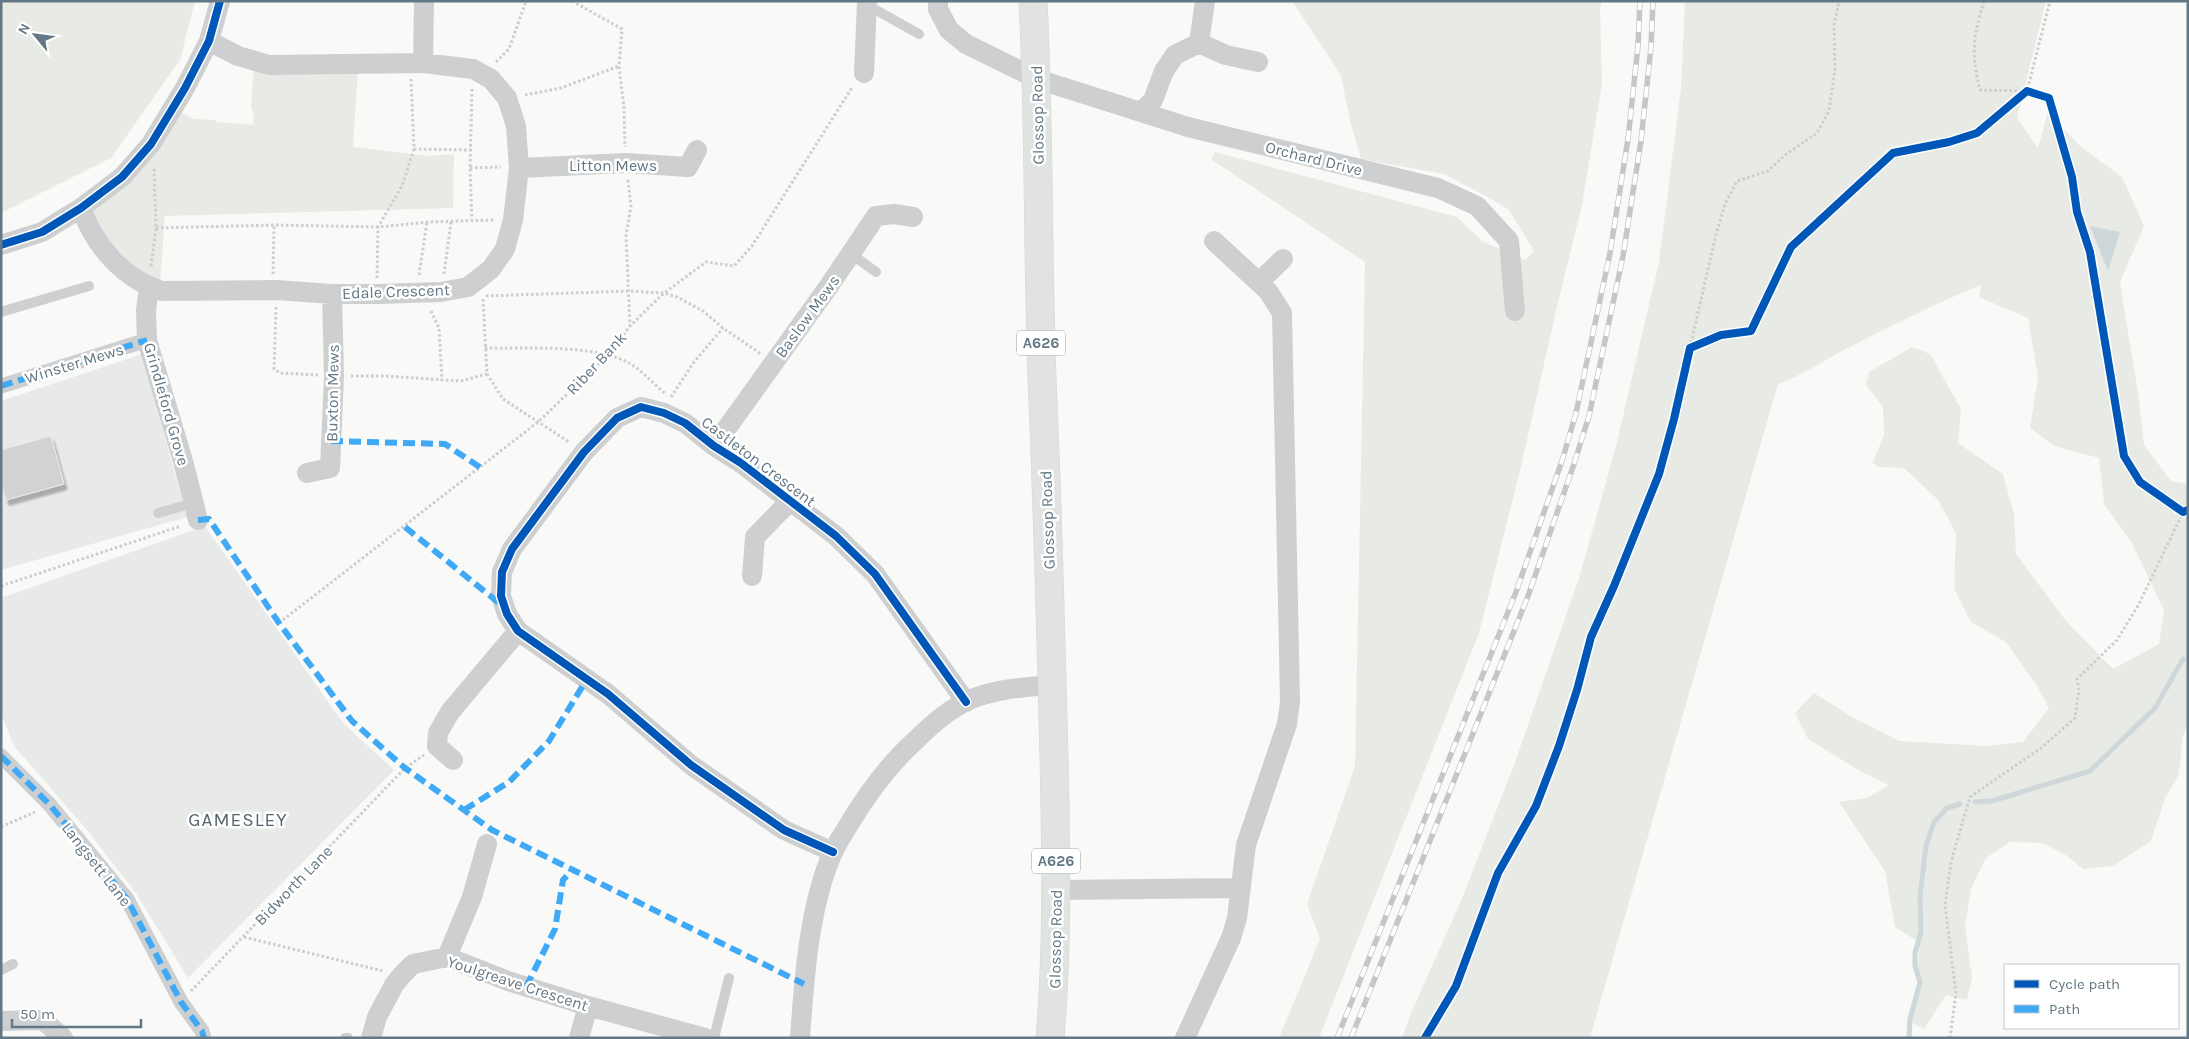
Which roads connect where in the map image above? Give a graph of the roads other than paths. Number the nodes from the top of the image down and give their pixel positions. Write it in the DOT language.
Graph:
graph roads {
  1 [pos="220,1"];
  2 [pos="424,1"];
  3 [pos="938,1"];
  4 [pos="1033,1"];
  5 [pos="1205,1"];
  6 [pos="867,3"];
  7 [pos="919,34"];
  8 [pos="209,41"];
  9 [pos="1199,42"];
  10 [pos="1258,62"];
  11 [pos="416,64"];
  12 [pos="864,73"];
  13 [pos="1037,79"];
  14 [pos="1142,111"];
  15 [pos="697,150"];
  16 [pos="519,168"];
  17 [pos="81,208"];
  18 [pos="913,217"];
  19 [pos="1214,241"];
  20 [pos="1,245"];
  21 [pos="851,254"];
  22 [pos="1283,259"];
  23 [pos="876,272"];
  24 [pos="1258,282"];
  25 [pos="89,286"];
  26 [pos="149,287"];
  27 [pos="332,294"];
  28 [pos="1515,311"];
  29 [pos="1,312"];
  30 [pos="147,340"];
  31 [pos="1,386"];
  32 [pos="714,446"];
  33 [pos="308,473"];
  34 [pos="790,502"];
  35 [pos="196,512"];
  36 [pos="158,513"];
  37 [pos="752,576"];
  38 [pos="518,631"];
  39 [pos="1052,685"];
  40 [pos="966,702"];
  41 [pos="2,757"];
  42 [pos="453,760"];
  43 [pos="487,844"];
  44 [pos="833,852"];
  45 [pos="1240,888"];
  46 [pos="1056,890"];
  47 [pos="447,957"];
  48 [pos="13,964"];
  49 [pos="1,970"];
  50 [pos="729,978"];
  51 [pos="588,1006"];
  52 [pos="1,1021"];
  53 [pos="661,1032"];
  54 [pos="63,1038"];
  55 [pos="204,1038"];
  56 [pos="371,1038"];
  57 [pos="579,1038"];
  58 [pos="705,1038"];
  59 [pos="714,1038"];
  60 [pos="800,1038"];
  61 [pos="1050,1038"];
  62 [pos="1185,1038"];
  1 -- 8 [label="street"];
  2 -- 11 [label="street"];
  3 -- 13 [label="street, Orchard Drive"];
  4 -- 13 [label="main road, Glossop Road / A626"];
  5 -- 9 [label="street"];
  6 -- 7 [label="lane"];
  6 -- 12 [label="street"];
  8 -- 11 [label="street, Edale Crescent"];
  8 -- 17 [label="street"];
  9 -- 10 [label="street"];
  9 -- 14 [label="street"];
  11 -- 16 [label="street, Edale Crescent"];
  13 -- 14 [label="street, Orchard Drive"];
  13 -- 39 [label="main road, Glossop Road / A626"];
  14 -- 28 [label="street, Orchard Drive"];
  15 -- 16 [label="street, Litton Mews"];
  16 -- 27 [label="street, Edale Crescent"];
  17 -- 20 [label="street"];
  17 -- 26 [label="street, Edale Crescent"];
  18 -- 21 [label="street, Baslow Mews"];
  19 -- 24 [label="street"];
  21 -- 23 [label="lane"];
  21 -- 32 [label="street, Baslow Mews"];
  22 -- 24 [label="street"];
  24 -- 45 [label="street"];
  25 -- 29 [label="lane"];
  26 -- 27 [label="street, Edale Crescent"];
  26 -- 30 [label="street, Grindleford Grove"];
  27 -- 33 [label="street, Buxton Mews"];
  30 -- 31 [label="street, Winster Mews"];
  30 -- 35 [label="street, Grindleford Grove"];
  32 -- 34 [label="street, Castleton Crescent"];
  32 -- 38 [label="street, Castleton Crescent"];
  34 -- 37 [label="street"];
  34 -- 40 [label="street, Castleton Crescent"];
  35 -- 36 [label="lane"];
  38 -- 42 [label="street"];
  38 -- 44 [label="street, Castleton Crescent"];
  39 -- 40 [label="street"];
  39 -- 46 [label="main road, Glossop Road / A626"];
  40 -- 44 [label="street"];
  41 -- 55 [label="street, Langsett Lane"];
  43 -- 47 [label="street"];
  44 -- 60 [label="street"];
  45 -- 46 [label="street"];
  45 -- 62 [label="street"];
  46 -- 61 [label="main road, Glossop Road / A626"];
  47 -- 51 [label="street, Youlgreave Crescent"];
  47 -- 56 [label="street, Youlgreave Crescent"];
  48 -- 49 [label="lane"];
  50 -- 59 [label="lane"];
  51 -- 53 [label="street, Youlgreave Crescent"];
  51 -- 57 [label="street"];
  52 -- 54 [label="street"];
  53 -- 58 [label="street, Youlgreave Crescent"];
}
